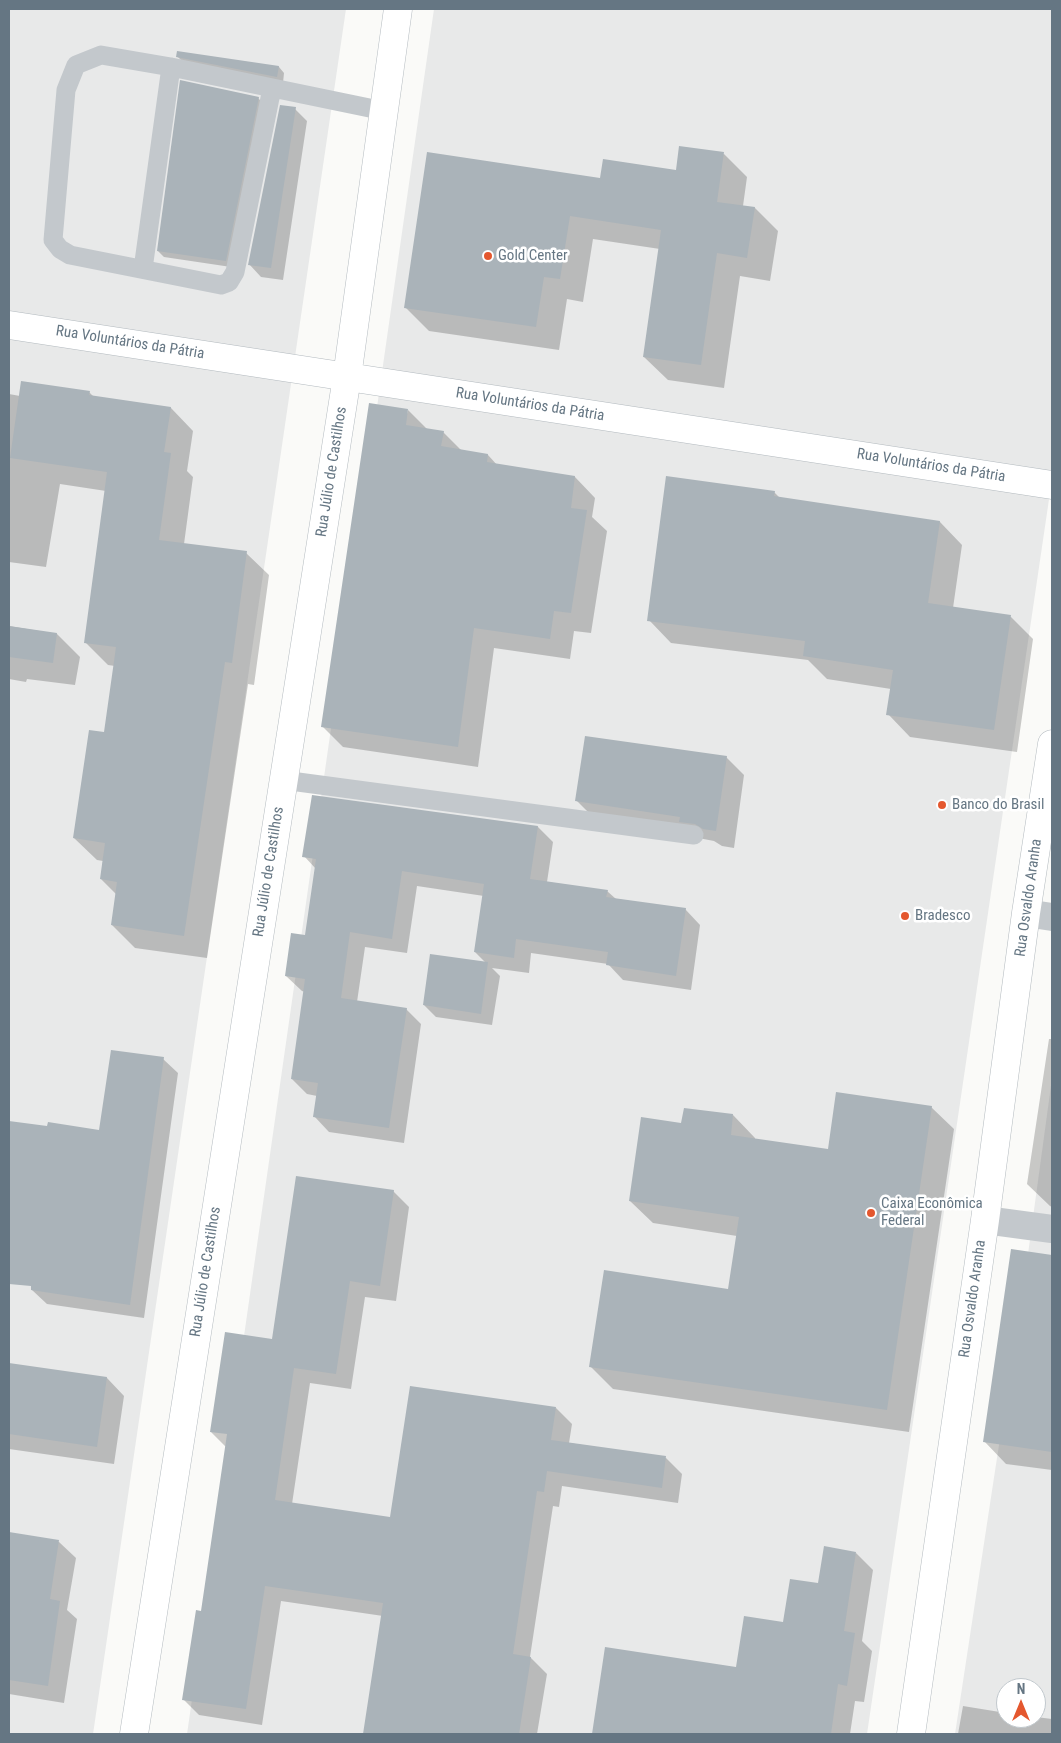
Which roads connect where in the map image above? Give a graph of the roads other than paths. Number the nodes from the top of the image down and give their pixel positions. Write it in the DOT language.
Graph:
graph roads {
  1 [pos="398,9"];
  2 [pos="171,67"];
  3 [pos="272,88"];
  4 [pos="384,111"];
  5 [pos="143,269"];
  6 [pos="9,325"];
  7 [pos="347,377"];
  8 [pos="1052,485"];
  9 [pos="1052,744"];
  10 [pos="283,780"];
  11 [pos="694,835"];
  12 [pos="1039,915"];
  13 [pos="985,1220"];
  14 [pos="1052,1230"];
  15 [pos="134,1734"];
  16 [pos="910,1734"];
  1 -- 4 [label="main road, Rua Júlio de Castilhos"];
  2 -- 3 [label="lane"];
  2 -- 5 [label="lane"];
  2 -- 5 [label="lane"];
  3 -- 4 [label="lane"];
  3 -- 5 [label="lane"];
  4 -- 7 [label="main road, Rua Júlio de Castilhos"];
  6 -- 7 [label="main road, Rua Voluntários da Pátria"];
  7 -- 8 [label="main road, Rua Voluntários da Pátria"];
  7 -- 10 [label="main road, Rua Júlio de Castilhos"];
  9 -- 12 [label="main road, Rua Osvaldo Aranha"];
  10 -- 11 [label="lane"];
  10 -- 15 [label="main road, Rua Júlio de Castilhos"];
  12 -- 13 [label="main road, Rua Osvaldo Aranha"];
  13 -- 14 [label="street"];
  13 -- 16 [label="main road, Rua Osvaldo Aranha"];
}
